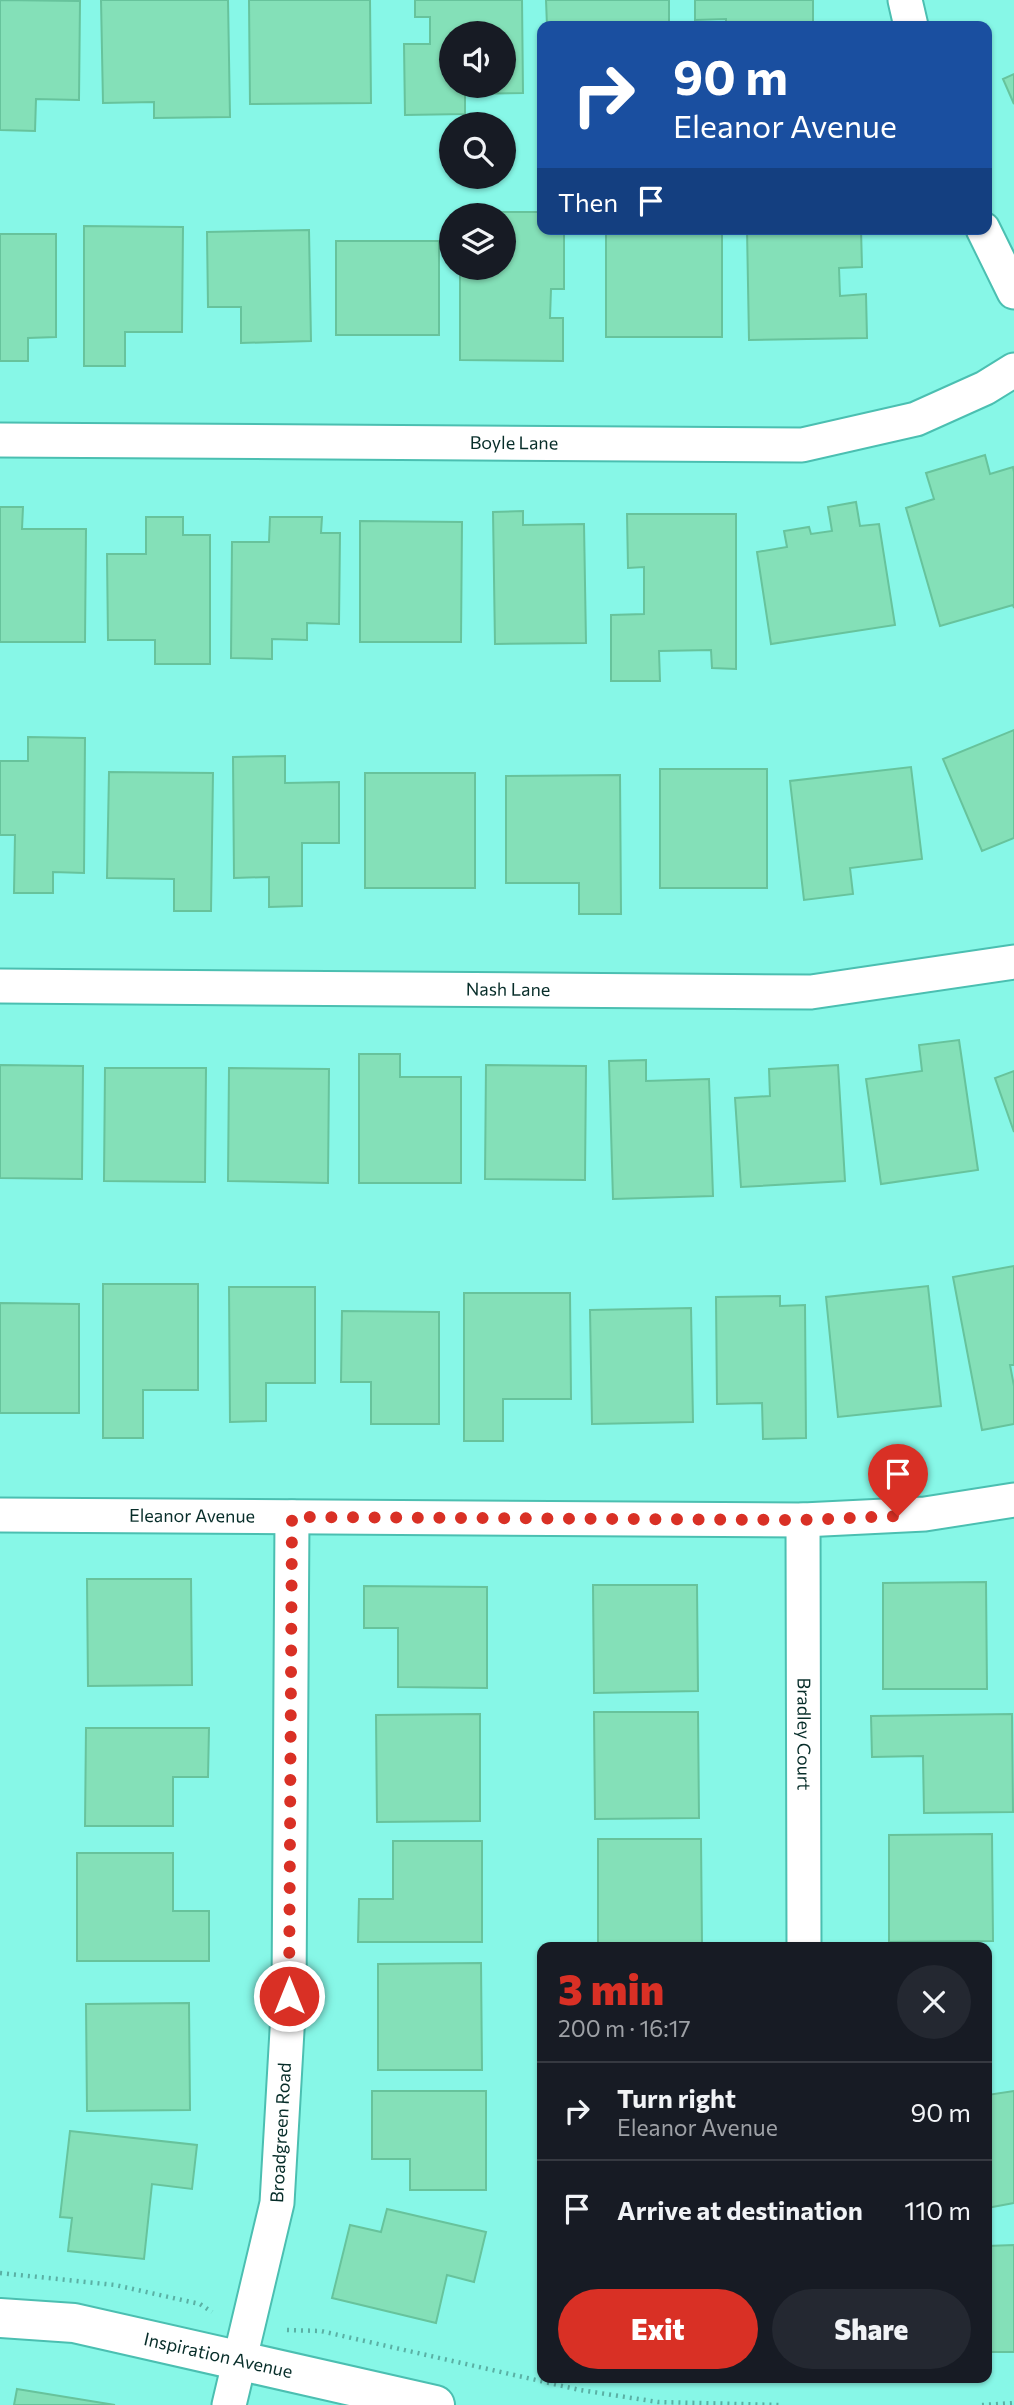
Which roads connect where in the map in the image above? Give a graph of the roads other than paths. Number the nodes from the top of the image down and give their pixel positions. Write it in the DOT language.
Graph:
graph roads {
  1 [pos="905,0"];
  2 [pos="910,21"];
  3 [pos="986,235"];
  4 [pos="1014,292"];
  5 [pos="1014,370"];
  6 [pos="0,440"];
  7 [pos="1014,962"];
  8 [pos="0,986"];
  9 [pos="1014,1500"];
  10 [pos="0,1515"];
  11 [pos="292,1517"];
  12 [pos="803,1520"];
  13 [pos="804,1942"];
  14 [pos="0,2318"];
  15 [pos="240,2359"];
  16 [pos="229,2405"];
  17 [pos="435,2405"];
  1 -- 2 [label="street"];
  3 -- 4 [label="street"];
  5 -- 6 [label="street, Boyle Lane"];
  7 -- 8 [label="street, Nash Lane"];
  9 -- 12 [label="street, Eleanor Avenue"];
  10 -- 11 [label="street, Eleanor Avenue"];
  11 -- 12 [label="street, Eleanor Avenue"];
  11 -- 15 [label="street, Broadgreen Road"];
  12 -- 13 [label="street, Bradley Court"];
  14 -- 15 [label="street, Inspiration Avenue"];
  15 -- 16 [label="street, Broadgreen Road"];
  15 -- 17 [label="street, Inspiration Avenue"];
}
